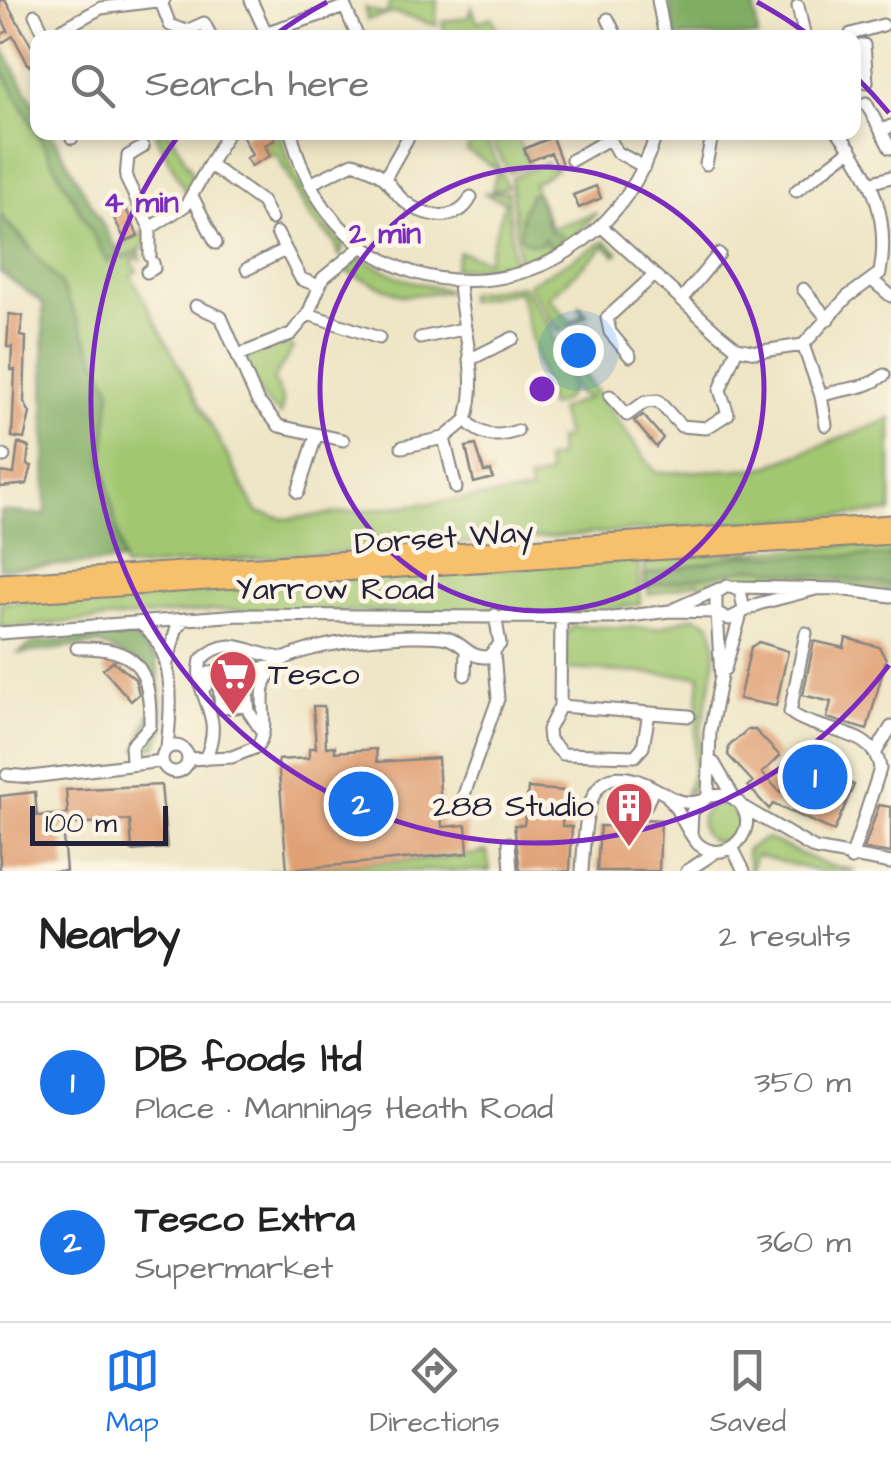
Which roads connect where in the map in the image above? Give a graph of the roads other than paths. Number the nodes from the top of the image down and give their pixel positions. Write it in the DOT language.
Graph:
graph roads {
  1 [pos="252,0"];
  2 [pos="310,0"];
  3 [pos="658,0"];
  4 [pos="163,1"];
  5 [pos="348,4"];
  6 [pos="798,6"];
  7 [pos="35,15"];
  8 [pos="318,16"];
  9 [pos="608,19"];
  10 [pos="883,25"];
  11 [pos="43,30"];
  12 [pos="58,30"];
  13 [pos="172,30"];
  14 [pos="188,30"];
  15 [pos="208,30"];
  16 [pos="266,30"];
  17 [pos="279,30"];
  18 [pos="356,30"];
  19 [pos="614,30"];
  20 [pos="664,30"];
  21 [pos="804,30"];
  22 [pos="861,38"];
  23 [pos="861,62"];
  24 [pos="867,82"];
  25 [pos="866,103"];
  26 [pos="886,128"];
  27 [pos="224,140"];
  28 [pos="294,140"];
  29 [pos="406,140"];
  30 [pos="600,140"];
  31 [pos="609,140"];
  32 [pos="654,140"];
  33 [pos="711,140"];
  34 [pos="844,140"];
  35 [pos="143,147"];
  36 [pos="850,148"];
  37 [pos="890,148"];
  38 [pos="572,160"];
  39 [pos="706,164"];
  40 [pos="210,166"];
  41 [pos="644,166"];
  42 [pos="891,177"];
  43 [pos="385,178"];
  44 [pos="873,182"];
  45 [pos="310,184"];
  46 [pos="796,191"];
  47 [pos="192,196"];
  48 [pos="471,197"];
  49 [pos="271,218"];
  50 [pos="602,227"];
  51 [pos="151,233"];
  52 [pos="277,233"];
  53 [pos="216,244"];
  54 [pos="362,246"];
  55 [pos="286,250"];
  56 [pos="719,254"];
  57 [pos="150,264"];
  58 [pos="248,270"];
  59 [pos="652,277"];
  60 [pos="873,280"];
  61 [pos="460,282"];
  62 [pos="319,286"];
  63 [pos="803,289"];
  64 [pos="891,296"];
  65 [pos="681,300"];
  66 [pos="205,304"];
  67 [pos="308,314"];
  68 [pos="370,318"];
  69 [pos="828,319"];
  70 [pos="462,329"];
  71 [pos="365,333"];
  72 [pos="378,338"];
  73 [pos="420,338"];
  74 [pos="513,338"];
  75 [pos="803,345"];
  76 [pos="737,348"];
  77 [pos="239,355"];
  78 [pos="630,356"];
  79 [pos="470,360"];
  80 [pos="884,375"];
  81 [pos="610,396"];
  82 [pos="821,396"];
  83 [pos="466,420"];
  84 [pos="826,425"];
  85 [pos="316,436"];
  86 [pos="444,438"];
  87 [pos="510,438"];
  88 [pos="343,440"];
  89 [pos="402,448"];
  90 [pos="471,478"];
  91 [pos="297,483"];
  92 [pos="891,523"];
  93 [pos="891,536"];
  94 [pos="0,582"];
  95 [pos="736,587"];
  96 [pos="719,589"];
  97 [pos="816,589"];
  98 [pos="0,596"];
  99 [pos="891,596"];
  100 [pos="670,610"];
  101 [pos="716,612"];
  102 [pos="742,612"];
  103 [pos="495,615"];
  104 [pos="560,618"];
  105 [pos="184,619"];
  106 [pos="139,623"];
  107 [pos="806,633"];
  108 [pos="0,634"];
  109 [pos="76,648"];
  110 [pos="466,652"];
  111 [pos="494,654"];
  112 [pos="278,663"];
  113 [pos="167,668"];
  114 [pos="234,672"];
  115 [pos="465,674"];
  116 [pos="721,678"];
  117 [pos="205,695"];
  118 [pos="560,706"];
  119 [pos="237,707"];
  120 [pos="649,713"];
  121 [pos="689,716"];
  122 [pos="254,722"];
  123 [pos="891,727"];
  124 [pos="264,734"];
  125 [pos="170,752"];
  126 [pos="876,752"];
  127 [pos="206,758"];
  128 [pos="712,759"];
  129 [pos="188,760"];
  130 [pos="132,762"];
  131 [pos="7,775"];
  132 [pos="654,788"];
  133 [pos="668,797"];
  134 [pos="704,798"];
  135 [pos="739,802"];
  136 [pos="462,803"];
  137 [pos="616,806"];
  138 [pos="746,834"];
  139 [pos="692,836"];
  140 [pos="789,836"];
  141 [pos="509,843"];
  142 [pos="732,849"];
  143 [pos="716,852"];
  144 [pos="851,859"];
  145 [pos="891,863"];
  146 [pos="689,869"];
  147 [pos="511,871"];
  148 [pos="582,871"];
  149 [pos="744,871"];
  1 -- 16 [label="street"];
  2 -- 8 [label="street"];
  3 -- 20 [label="street"];
  4 -- 12 [label="street"];
  4 -- 13 [label="street"];
  5 -- 8 [label="street"];
  5 -- 18 [label="street"];
  6 -- 21 [label="street"];
  7 -- 11 [label="street"];
  8 -- 17 [label="street"];
  9 -- 19 [label="street"];
  10 -- 22 [label="street"];
  14 -- 15 [label="street"];
  23 -- 24 [label="street"];
  25 -- 26 [label="street"];
  26 -- 37 [label="street"];
  27 -- 40 [label="street"];
  28 -- 45 [label="street"];
  29 -- 43 [label="street"];
  30 -- 38 [label="street"];
  31 -- 41 [label="street"];
  32 -- 41 [label="street"];
  33 -- 39 [label="street"];
  34 -- 36 [label="street"];
  35 -- 51 [label="street"];
  36 -- 44 [label="street"];
  36 -- 46 [label="street"];
  40 -- 47 [label="street"];
  40 -- 49 [label="street"];
  41 -- 50 [label="street"];
  42 -- 44 [label="street"];
  43 -- 45 [label="street"];
  43 -- 48 [label="street"];
  44 -- 60 [label="street"];
  45 -- 54 [label="street"];
  47 -- 51 [label="street"];
  47 -- 53 [label="street"];
  50 -- 59 [label="street"];
  50 -- 61 [label="street"];
  51 -- 57 [label="street"];
  52 -- 55 [label="street"];
  54 -- 61 [label="street"];
  54 -- 62 [label="street"];
  55 -- 58 [label="street"];
  55 -- 62 [label="street"];
  56 -- 65 [label="street"];
  59 -- 65 [label="street"];
  59 -- 78 [label="street"];
  60 -- 64 [label="street"];
  60 -- 69 [label="street"];
  61 -- 70 [label="street"];
  62 -- 67 [label="street"];
  63 -- 69 [label="street"];
  65 -- 76 [label="street"];
  66 -- 77 [label="street"];
  67 -- 71 [label="street"];
  67 -- 77 [label="street"];
  68 -- 71 [label="street"];
  69 -- 75 [label="street"];
  70 -- 73 [label="street"];
  70 -- 79 [label="street"];
  71 -- 72 [label="street"];
  74 -- 79 [label="street"];
  75 -- 76 [label="street"];
  75 -- 82 [label="street"];
  76 -- 81 [label="street"];
  77 -- 85 [label="street"];
  79 -- 83 [label="street"];
  80 -- 82 [label="street"];
  82 -- 84 [label="street"];
  83 -- 86 [label="street"];
  83 -- 87 [label="street"];
  85 -- 88 [label="street"];
  85 -- 91 [label="street"];
  86 -- 89 [label="street"];
  86 -- 90 [label="street"];
  92 -- 94 [label="highway, Dorset Way"];
  93 -- 98 [label="highway, Dorset Way"];
  95 -- 96 [label="street"];
  95 -- 97 [label="street"];
  95 -- 102 [label="street"];
  96 -- 100 [label="street, Yarrow Road"];
  96 -- 101 [label="street"];
  97 -- 99 [label="street"];
  97 -- 102 [label="street"];
  100 -- 101 [label="street, Yarrow Road"];
  100 -- 104 [label="street, Yarrow Road"];
  101 -- 102 [label="street"];
  101 -- 116 [label="street"];
  102 -- 116 [label="street"];
  103 -- 104 [label="street, Yarrow Road"];
  103 -- 105 [label="street, Yarrow Road"];
  103 -- 111 [label="street"];
  104 -- 118 [label="street"];
  105 -- 106 [label="street, Yarrow Road"];
  105 -- 113 [label="street"];
  106 -- 108 [label="street, Yarrow Road"];
  106 -- 113 [label="street"];
  107 -- 126 [label="street"];
  109 -- 130 [label="street"];
  110 -- 111 [label="street"];
  110 -- 112 [label="street"];
  110 -- 115 [label="street"];
  111 -- 136 [label="street"];
  112 -- 114 [label="street"];
  112 -- 117 [label="street"];
  112 -- 124 [label="street"];
  113 -- 125 [label="street"];
  114 -- 117 [label="street"];
  114 -- 119 [label="street"];
  114 -- 119 [label="street"];
  114 -- 122 [label="street"];
  116 -- 128 [label="street"];
  117 -- 127 [label="street"];
  118 -- 120 [label="street"];
  118 -- 120 [label="street"];
  119 -- 122 [label="street"];
  120 -- 121 [label="street"];
  122 -- 124 [label="street"];
  123 -- 126 [label="street"];
  124 -- 127 [label="street"];
  125 -- 129 [label="street"];
  125 -- 129 [label="street"];
  125 -- 130 [label="street"];
  126 -- 144 [label="street"];
  127 -- 129 [label="street"];
  128 -- 134 [label="street"];
  128 -- 135 [label="street"];
  130 -- 131 [label="street"];
  132 -- 133 [label="street"];
  132 -- 137 [label="street"];
  132 -- 148 [label="street"];
  133 -- 134 [label="street"];
  133 -- 139 [label="street"];
  134 -- 135 [label="street"];
  134 -- 139 [label="street"];
  135 -- 138 [label="street"];
  135 -- 140 [label="street"];
  138 -- 140 [label="street"];
  138 -- 142 [label="street"];
  139 -- 143 [label="street"];
  139 -- 146 [label="street"];
  140 -- 144 [label="street"];
  141 -- 147 [label="street"];
  142 -- 143 [label="street"];
  142 -- 149 [label="street"];
  143 -- 146 [label="street"];
  144 -- 145 [label="street"];
}
